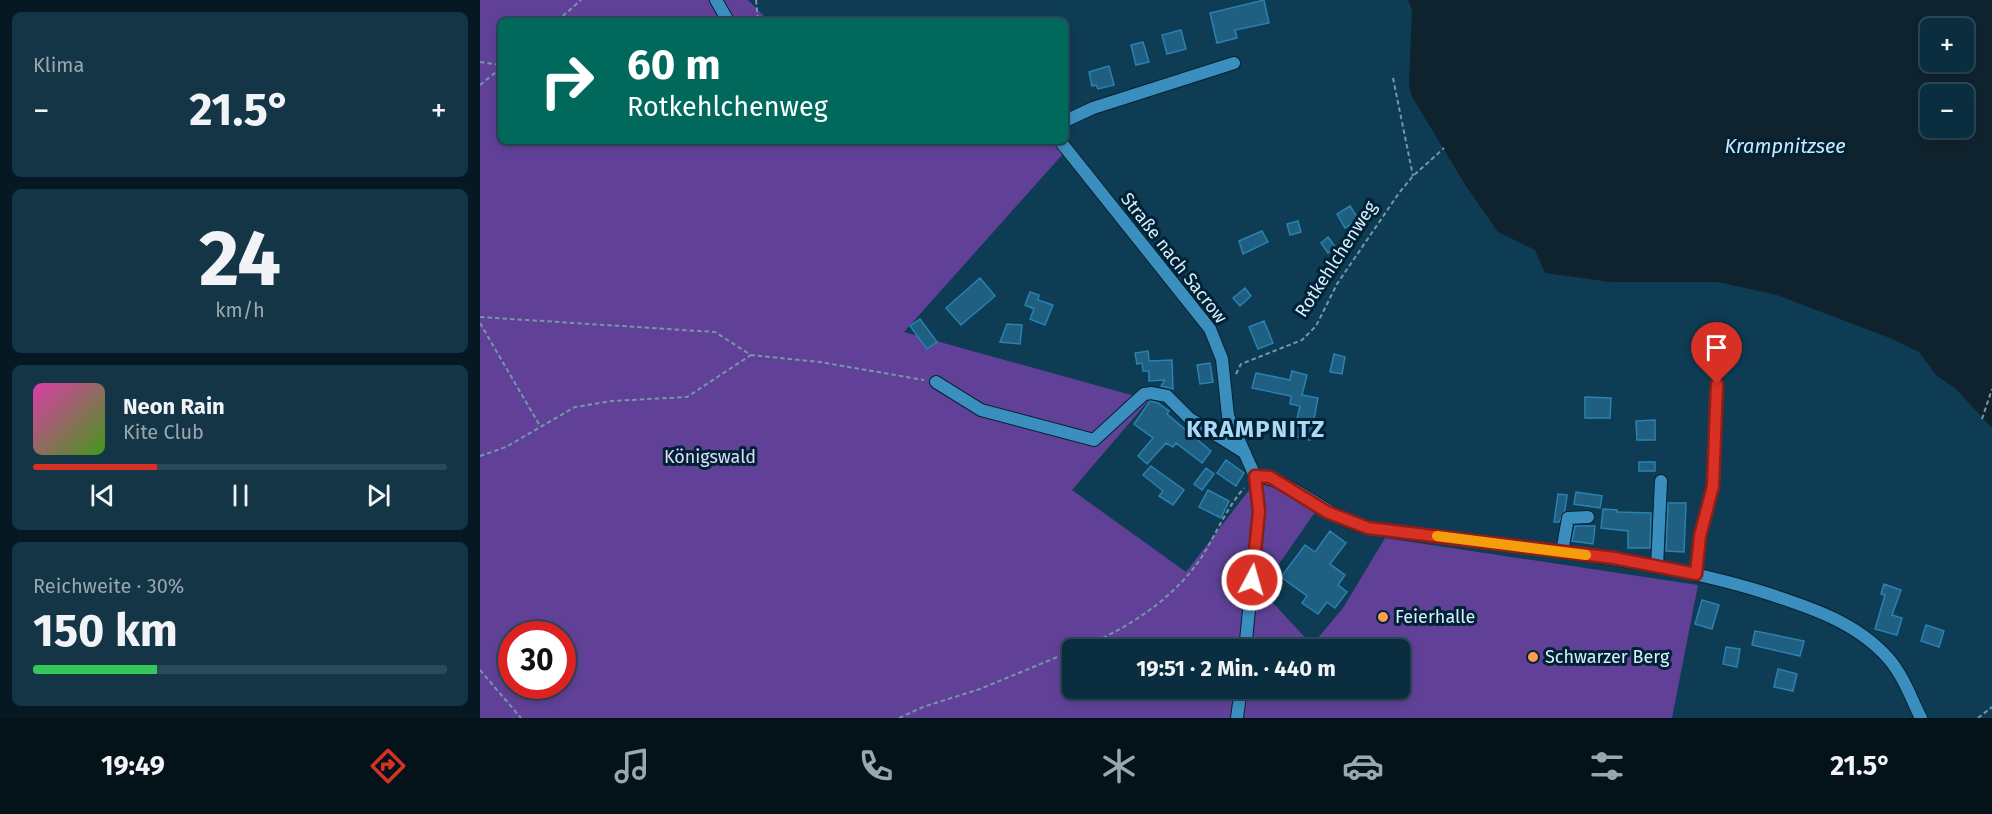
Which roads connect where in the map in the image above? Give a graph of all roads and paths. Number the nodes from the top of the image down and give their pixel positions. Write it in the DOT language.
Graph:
graph roads {
  1 [pos="581,0"];
  2 [pos="716,0"];
  3 [pos="756,0"];
  4 [pos="560,18"];
  5 [pos="726,18"];
  6 [pos="758,18"];
  7 [pos="480,62"];
  8 [pos="1234,63"];
  9 [pos="498,66"];
  10 [pos="498,70"];
  11 [pos="1393,78"];
  12 [pos="480,85"];
  13 [pos="1068,120"];
  14 [pos="1062,144"];
  15 [pos="1444,148"];
  16 [pos="1413,176"];
  17 [pos="480,316"];
  18 [pos="480,323"];
  19 [pos="750,355"];
  20 [pos="936,382"];
  21 [pos="1717,384"];
  22 [pos="1992,389"];
  23 [pos="1227,393"];
  24 [pos="1982,419"];
  25 [pos="540,426"];
  26 [pos="1246,454"];
  27 [pos="480,456"];
  28 [pos="1255,476"];
  29 [pos="1661,481"];
  30 [pos="1588,517"];
  31 [pos="1562,552"];
  32 [pos="1657,567"];
  33 [pos="1696,574"];
  34 [pos="1102,639"];
  35 [pos="1246,639"];
  36 [pos="1062,655"];
  37 [pos="480,670"];
  38 [pos="1239,699"];
  39 [pos="1992,707"];
  40 [pos="521,718"];
  41 [pos="899,718"];
  42 [pos="1237,718"];
  43 [pos="1920,718"];
  44 [pos="1978,718"];
  1 -- 4 [label="path"];
  2 -- 5 [label="street"];
  3 -- 6 [label="path"];
  7 -- 9 [label="path"];
  8 -- 13 [label="street"];
  10 -- 12 [label="path"];
  11 -- 16 [label="path"];
  14 -- 23 [label="street, Straße nach Sacrow"];
  15 -- 16 [label="path, Rotkehlchenweg"];
  16 -- 23 [label="path, Rotkehlchenweg"];
  17 -- 19 [label="path"];
  18 -- 25 [label="path"];
  19 -- 20 [label="path"];
  19 -- 25 [label="path"];
  20 -- 26 [label="street"];
  21 -- 33 [label="street"];
  22 -- 24 [label="path"];
  23 -- 26 [label="street, Straße nach Sacrow"];
  25 -- 27 [label="path"];
  26 -- 28 [label="street, Straße nach Sacrow"];
  28 -- 31 [label="street"];
  28 -- 34 [label="path"];
  28 -- 35 [label="street"];
  29 -- 32 [label="street"];
  30 -- 31 [label="street"];
  31 -- 32 [label="street"];
  32 -- 33 [label="street"];
  33 -- 43 [label="street"];
  36 -- 41 [label="path"];
  37 -- 40 [label="path"];
  38 -- 42 [label="street"];
  39 -- 44 [label="path"];
}
